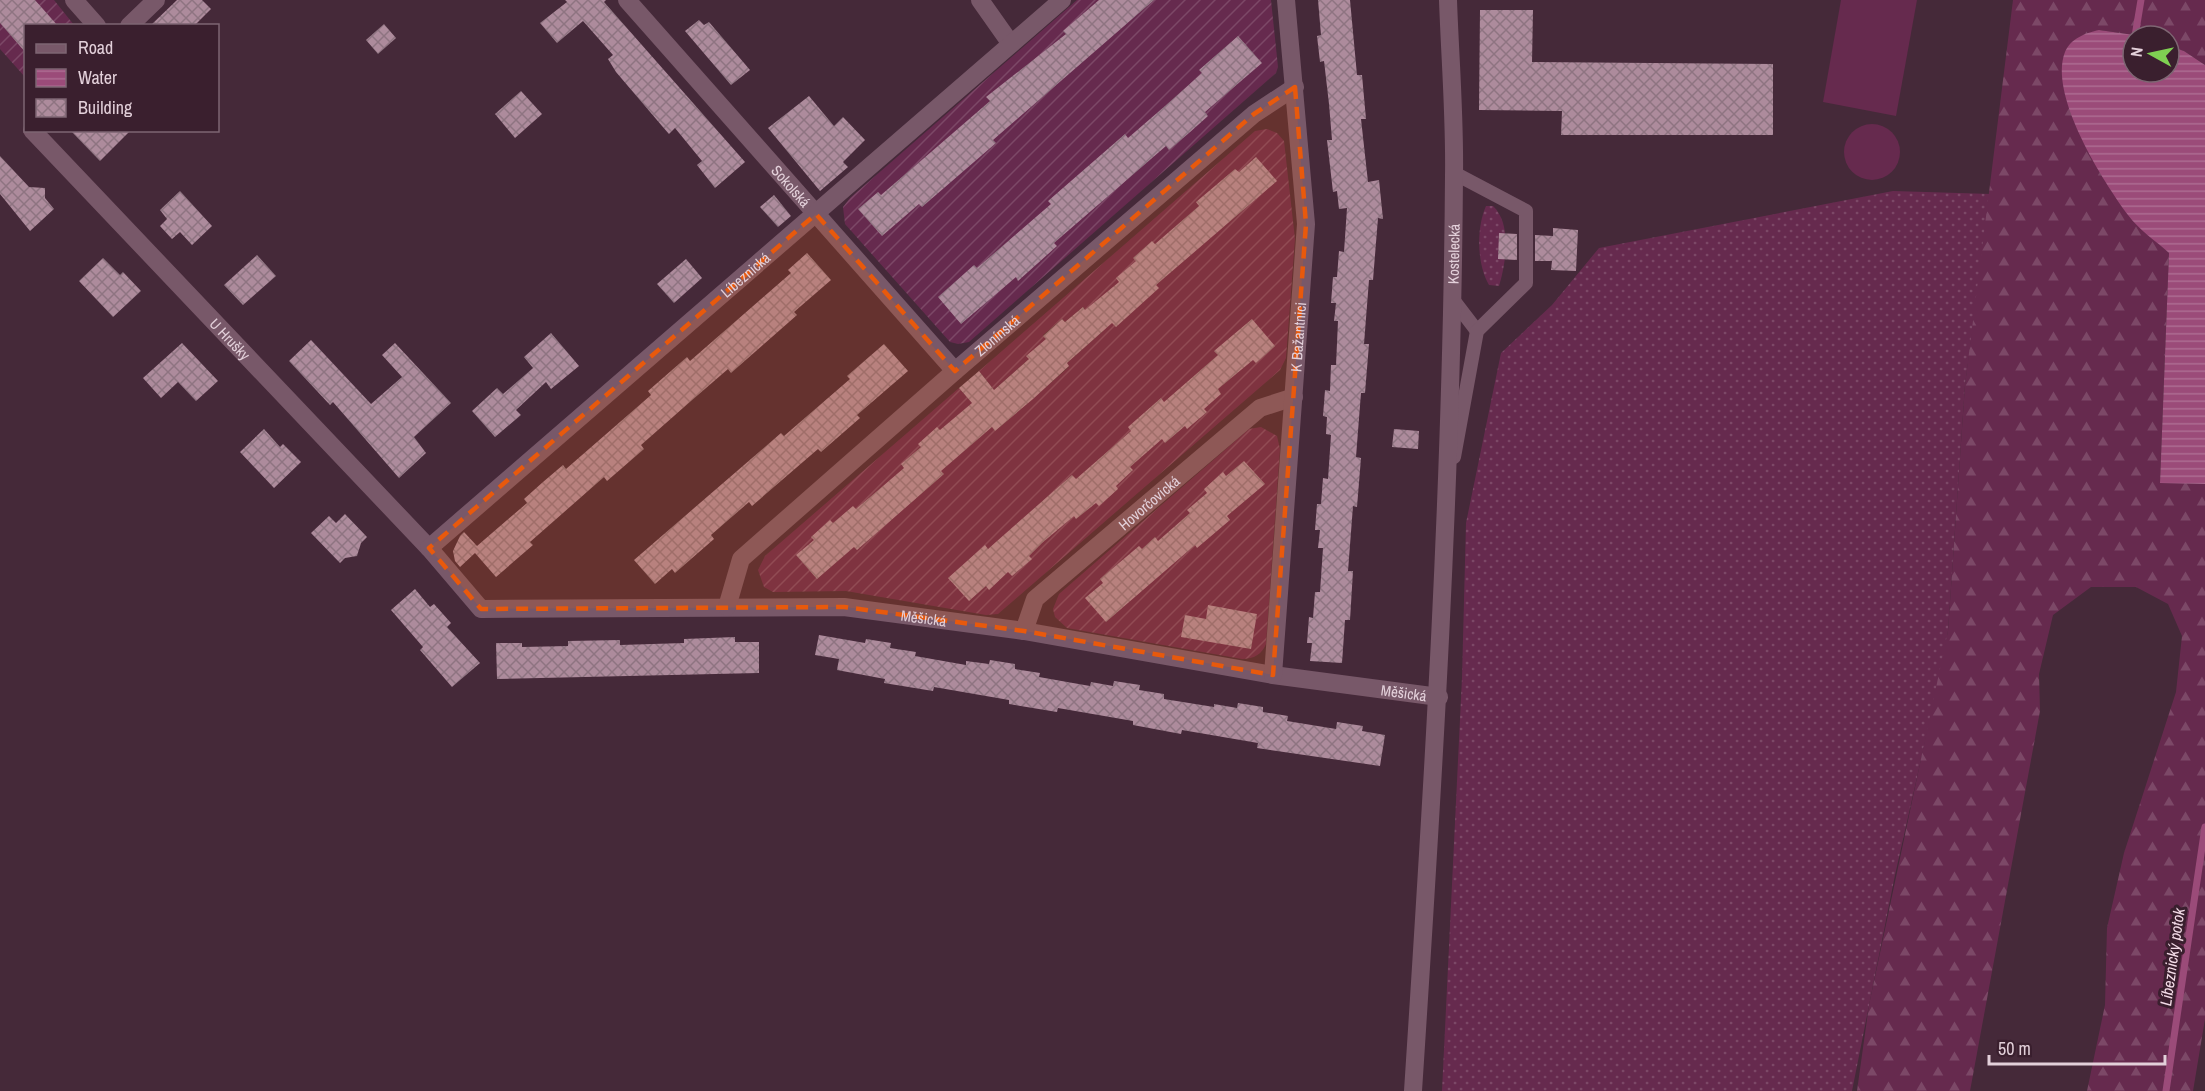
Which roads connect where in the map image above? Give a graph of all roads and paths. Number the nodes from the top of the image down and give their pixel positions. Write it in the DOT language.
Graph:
graph roads {
  1 [pos="74,0"];
  2 [pos="156,0"];
  3 [pos="627,0"];
  4 [pos="980,0"];
  5 [pos="1062,0"];
  6 [pos="1286,0"];
  7 [pos="1448,0"];
  8 [pos="95,24"];
  9 [pos="131,24"];
  10 [pos="1011,44"];
  11 [pos="1295,87"];
  12 [pos="33,132"];
  13 [pos="1454,173"];
  14 [pos="816,214"];
  15 [pos="1451,297"];
  16 [pos="1477,331"];
  17 [pos="955,371"];
  18 [pos="1294,397"];
  19 [pos="1446,507"];
  20 [pos="429,548"];
  21 [pos="727,607"];
  22 [pos="1024,631"];
  23 [pos="1273,675"];
  24 [pos="1439,697"];
  25 [pos="1413,1091"];
  1 -- 8 [label="street"];
  2 -- 9 [label="street"];
  3 -- 14 [label="street, Sokolská"];
  4 -- 10 [label="street"];
  5 -- 10 [label="street, Líbeznická"];
  6 -- 11 [label="street, K Bažantnici"];
  7 -- 13 [label="street, Kostelecká"];
  10 -- 14 [label="street, Líbeznická"];
  11 -- 17 [label="street, Zlonínská"];
  11 -- 18 [label="street, K Bažantnici"];
  12 -- 20 [label="street, U Hrušky"];
  13 -- 15 [label="street, Kostelecká"];
  13 -- 16 [label="lane"];
  14 -- 17 [label="street, Sokolská"];
  14 -- 20 [label="street, Líbeznická"];
  15 -- 16 [label="lane"];
  15 -- 19 [label="street, Kostelecká"];
  16 -- 19 [label="lane"];
  17 -- 21 [label="street, Zlonínská"];
  18 -- 22 [label="street, Hovorčovická"];
  18 -- 23 [label="street, K Bažantnici"];
  19 -- 24 [label="street, Kostelecká"];
  20 -- 21 [label="street, Měšická"];
  21 -- 22 [label="street, Měšická"];
  22 -- 23 [label="street, Měšická"];
  23 -- 24 [label="street, Měšická"];
  24 -- 25 [label="street, Kostelecká"];
}
